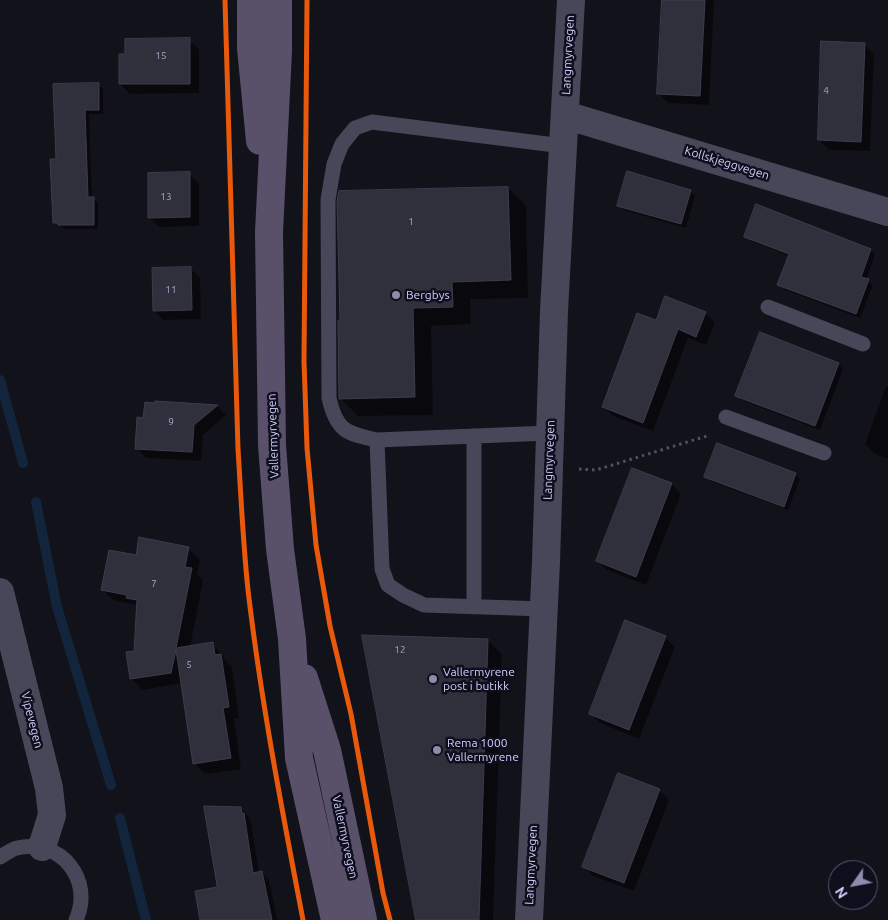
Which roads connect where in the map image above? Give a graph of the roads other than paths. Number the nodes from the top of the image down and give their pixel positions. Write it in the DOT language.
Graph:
graph roads {
  1 [pos="251,0"];
  2 [pos="278,0"];
  3 [pos="571,0"];
  4 [pos="565,115"];
  5 [pos="563,146"];
  6 [pos="888,212"];
  7 [pos="269,232"];
  8 [pos="768,307"];
  9 [pos="863,344"];
  10 [pos="726,417"];
  11 [pos="549,433"];
  12 [pos="474,436"];
  13 [pos="377,440"];
  14 [pos="824,453"];
  15 [pos="0,592"];
  16 [pos="474,606"];
  17 [pos="544,609"];
  18 [pos="292,639"];
  19 [pos="42,847"];
  20 [pos="0,856"];
  21 [pos="76,920"];
  22 [pos="335,920"];
  23 [pos="363,920"];
  24 [pos="529,920"];
  1 -- 7 [label="main road, Vallermyrvegen"];
  2 -- 7 [label="main road, Vallermyrvegen"];
  3 -- 4 [label="street, Langmyrvegen"];
  4 -- 5 [label="street, Langmyrvegen"];
  4 -- 6 [label="street, Kollskjeggvegen"];
  5 -- 11 [label="street, Langmyrvegen"];
  5 -- 13 [label="lane"];
  7 -- 18 [label="main road, Vallermyrvegen"];
  8 -- 9 [label="lane"];
  10 -- 14 [label="lane"];
  11 -- 12 [label="lane"];
  11 -- 17 [label="street, Langmyrvegen"];
  12 -- 13 [label="lane"];
  12 -- 16 [label="lane"];
  13 -- 16 [label="lane"];
  15 -- 19 [label="street, Vipevegen"];
  16 -- 17 [label="lane"];
  17 -- 24 [label="street, Langmyrvegen"];
  18 -- 22 [label="main road, Vallermyrvegen"];
  18 -- 23 [label="main road, Vallermyrvegen"];
  19 -- 20 [label="lane"];
  19 -- 21 [label="lane"];
}
